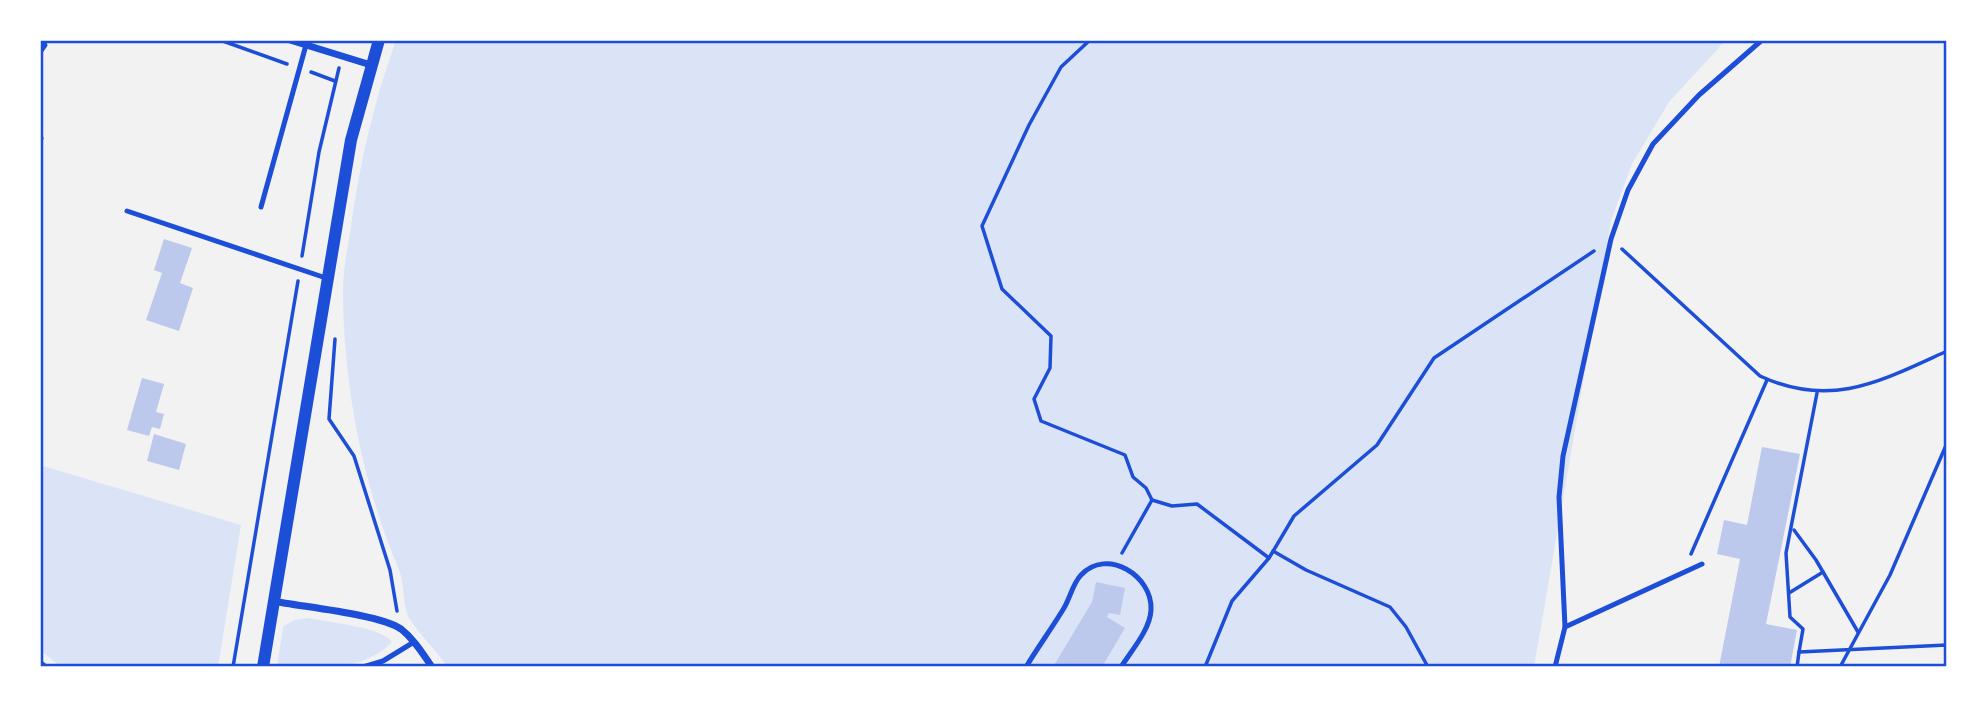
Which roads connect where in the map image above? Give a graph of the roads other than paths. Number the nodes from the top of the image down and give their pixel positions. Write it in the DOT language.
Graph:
graph roads {
  1 [pos="41,40"];
  2 [pos="290,40"];
  3 [pos="379,40"];
  4 [pos="1762,40"];
  5 [pos="306,45"];
  6 [pos="40,52"];
  7 [pos="371,65"];
  8 [pos="261,207"];
  9 [pos="127,211"];
  10 [pos="329,279"];
  11 [pos="1702,564"];
  12 [pos="272,601"];
  13 [pos="1565,627"];
  14 [pos="414,642"];
  15 [pos="263,667"];
  16 [pos="363,667"];
  17 [pos="432,667"];
  18 [pos="1026,667"];
  19 [pos="1121,667"];
  20 [pos="1555,667"];
  1 -- 6 [label="lane"];
  2 -- 5 [label="street"];
  3 -- 7 [label="street"];
  4 -- 13 [label="lane"];
  5 -- 7 [label="street"];
  5 -- 8 [label="lane"];
  7 -- 10 [label="street"];
  9 -- 10 [label="lane"];
  10 -- 12 [label="street"];
  11 -- 13 [label="lane"];
  12 -- 14 [label="street"];
  12 -- 15 [label="street"];
  13 -- 20 [label="lane"];
  14 -- 16 [label="lane"];
  14 -- 17 [label="street"];
  18 -- 19 [label="lane"];
}
